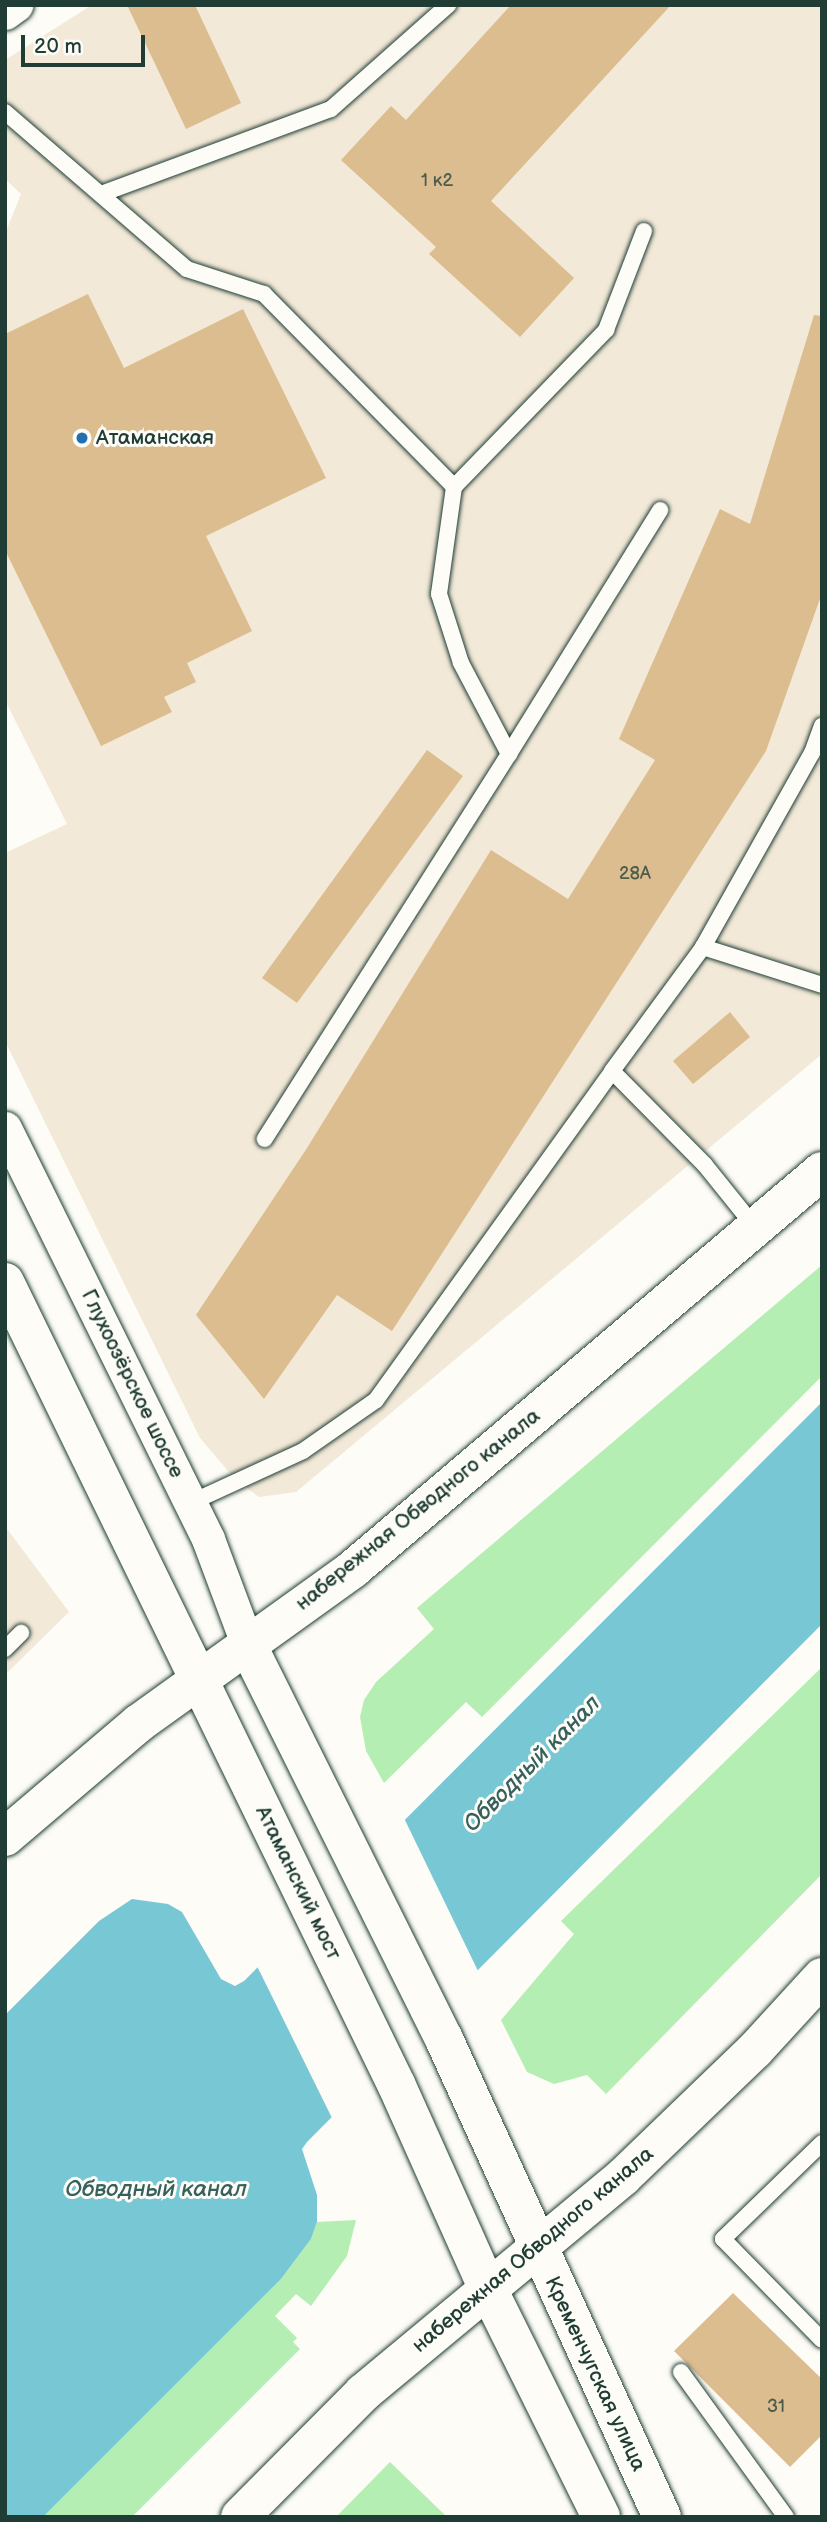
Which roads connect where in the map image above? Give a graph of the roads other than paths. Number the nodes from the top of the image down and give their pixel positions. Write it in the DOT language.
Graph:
graph roads {
  1 [pos="16,5"];
  2 [pos="448,5"];
  3 [pos="5,12"];
  4 [pos="5,112"];
  5 [pos="101,194"];
  6 [pos="644,231"];
  7 [pos="454,487"];
  8 [pos="660,510"];
  9 [pos="822,726"];
  10 [pos="509,754"];
  11 [pos="703,947"];
  12 [pos="822,985"];
  13 [pos="612,1071"];
  14 [pos="5,1128"];
  15 [pos="265,1139"];
  16 [pos="822,1171"];
  17 [pos="754,1226"];
  18 [pos="5,1282"];
  19 [pos="190,1503"];
  20 [pos="21,1633"];
  21 [pos="248,1646"];
  22 [pos="5,1649"];
  23 [pos="198,1681"];
  24 [pos="5,1837"];
  25 [pos="822,1978"];
  26 [pos="822,2143"];
  27 [pos="539,2250"];
  28 [pos="488,2289"];
  29 [pos="822,2340"];
  30 [pos="681,2372"];
  31 [pos="240,2517"];
  32 [pos="601,2517"];
  33 [pos="662,2517"];
  34 [pos="786,2517"];
  1 -- 3 [label="street"];
  2 -- 5 [label="lane"];
  4 -- 5 [label="lane"];
  5 -- 7 [label="lane"];
  6 -- 7 [label="lane"];
  7 -- 10 [label="lane"];
  8 -- 10 [label="lane"];
  9 -- 11 [label="lane"];
  10 -- 15 [label="lane"];
  11 -- 12 [label="lane"];
  11 -- 13 [label="lane"];
  13 -- 17 [label="lane"];
  13 -- 19 [label="lane"];
  14 -- 19 [label="street, Глухоозёрское шоссе"];
  16 -- 17 [label="main road, набережная Обводного канала"];
  17 -- 21 [label="main road, набережная Обводного канала"];
  18 -- 23 [label="main road"];
  19 -- 21 [label="street, Глухоозёрское шоссе"];
  20 -- 22 [label="lane"];
  21 -- 23 [label="main road, набережная Обводного канала"];
  21 -- 27 [label="main road, Кременчугская улица"];
  23 -- 24 [label="main road, набережная Обводного канала"];
  23 -- 28 [label="main road, Атаманский мост"];
  25 -- 27 [label="main road, набережная Обводного канала"];
  26 -- 29 [label="lane"];
  27 -- 28 [label="main road, набережная Обводного канала"];
  27 -- 33 [label="main road, Кременчугская улица"];
  28 -- 31 [label="main road, набережная Обводного канала"];
  28 -- 32 [label="main road"];
  30 -- 34 [label="lane"];
}
